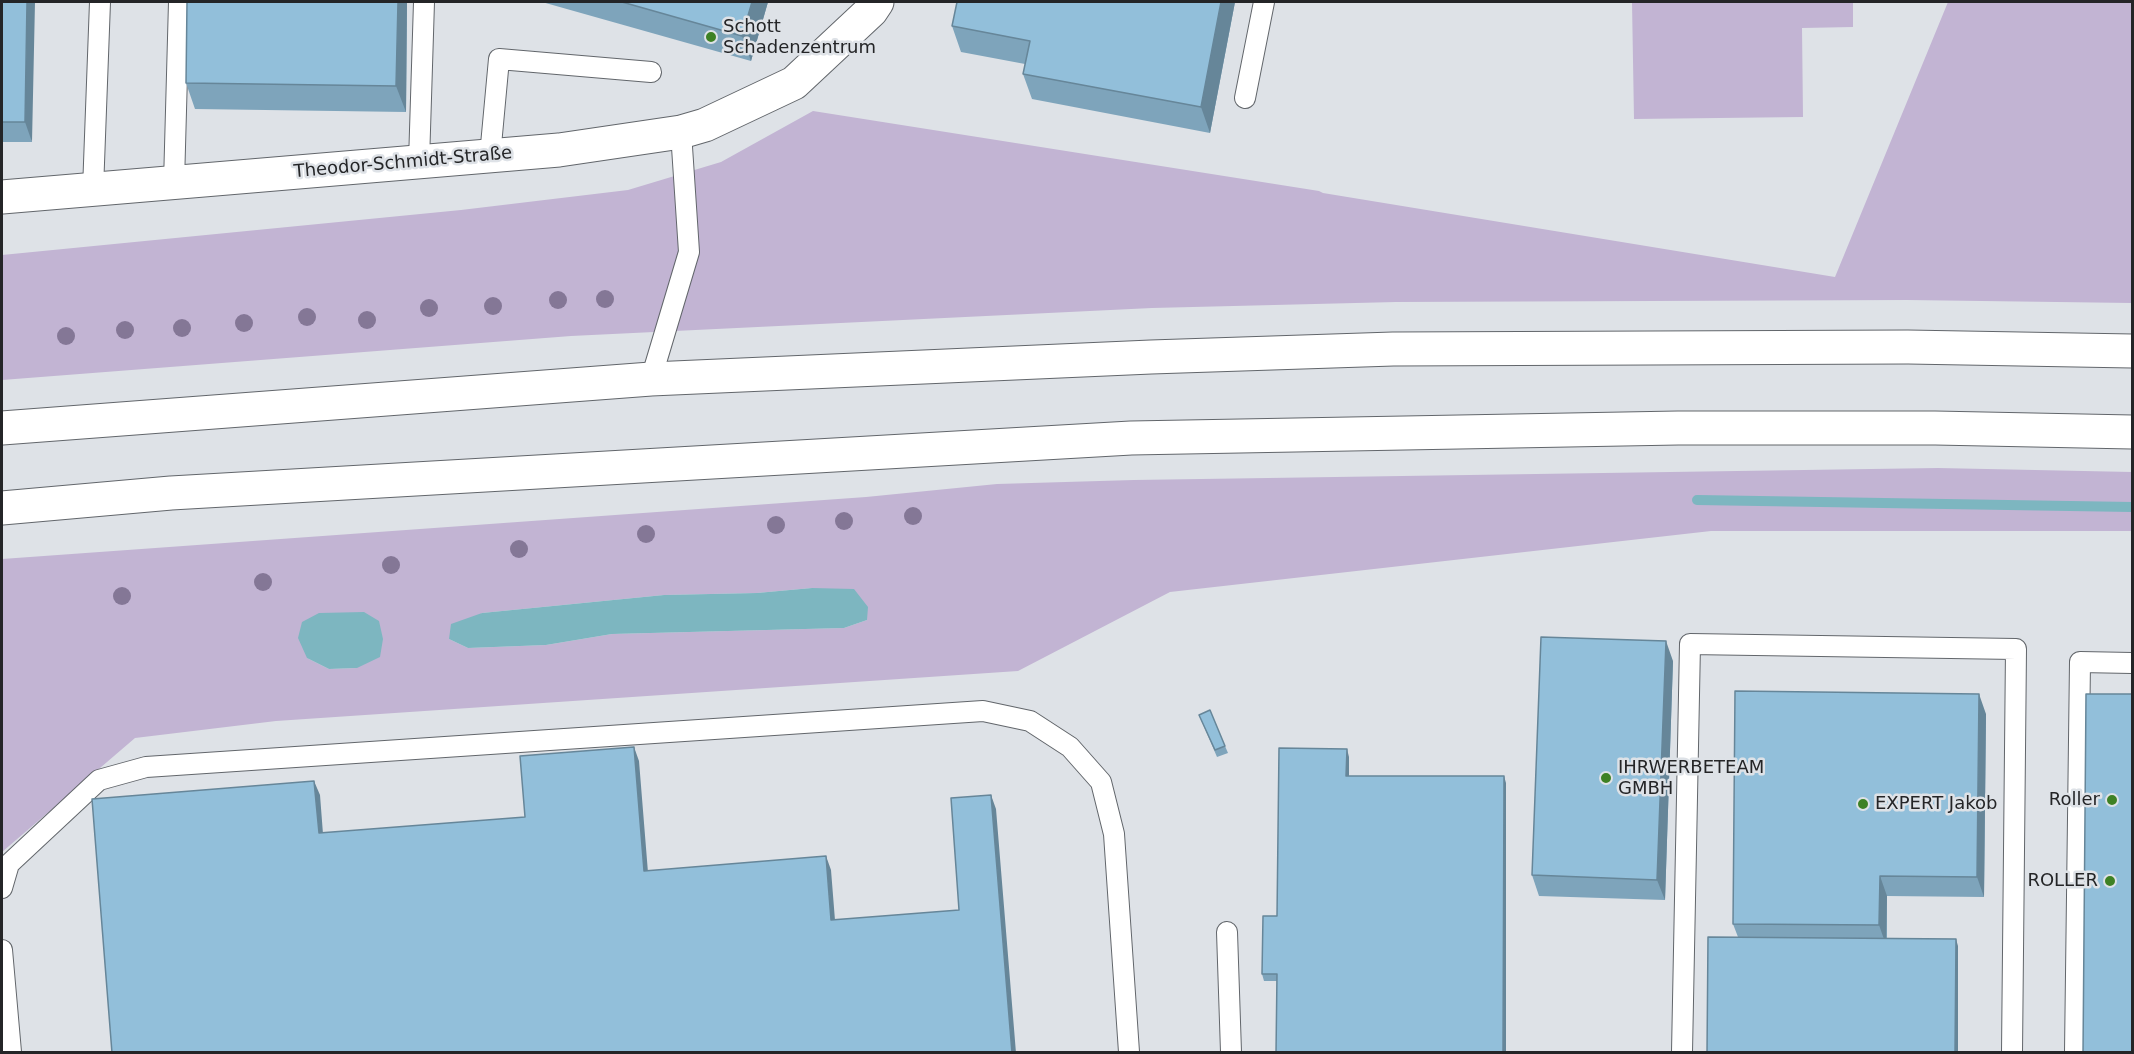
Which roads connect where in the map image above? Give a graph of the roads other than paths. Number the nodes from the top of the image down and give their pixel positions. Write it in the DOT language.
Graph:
graph roads {
  1 [pos="100,2"];
  2 [pos="179,2"];
  3 [pos="424,2"];
  4 [pos="877,2"];
  5 [pos="1264,2"];
  6 [pos="651,72"];
  7 [pos="1245,98"];
  8 [pos="681,132"];
  9 [pos="490,156"];
  10 [pos="419,162"];
  11 [pos="174,183"];
  12 [pos="93,190"];
  13 [pos="2,198"];
  14 [pos="2133,351"];
  15 [pos="651,379"];
  16 [pos="2,428"];
  17 [pos="2133,432"];
  18 [pos="2,508"];
  19 [pos="2133,663"];
  20 [pos="2,888"];
  21 [pos="1227,932"];
  22 [pos="2,950"];
  23 [pos="11,1053"];
  24 [pos="1129,1053"];
  25 [pos="1231,1053"];
  26 [pos="1682,1053"];
  27 [pos="2012,1053"];
  28 [pos="2075,1053"];
  1 -- 12 [label="lane"];
  2 -- 11 [label="lane"];
  3 -- 10 [label="lane"];
  4 -- 8 [label="main road, Theodor-Schmidt-Straße"];
  5 -- 7 [label="lane"];
  6 -- 9 [label="lane"];
  8 -- 9 [label="main road, Theodor-Schmidt-Straße"];
  8 -- 15 [label="lane"];
  9 -- 10 [label="main road, Theodor-Schmidt-Straße"];
  10 -- 11 [label="main road, Theodor-Schmidt-Straße"];
  11 -- 12 [label="main road, Theodor-Schmidt-Straße"];
  12 -- 13 [label="main road, Theodor-Schmidt-Straße"];
  14 -- 15 [label="main road"];
  15 -- 16 [label="main road"];
  17 -- 18 [label="main road"];
  19 -- 28 [label="lane"];
  20 -- 24 [label="lane"];
  21 -- 25 [label="lane"];
  22 -- 23 [label="lane"];
  26 -- 27 [label="lane"];
}
